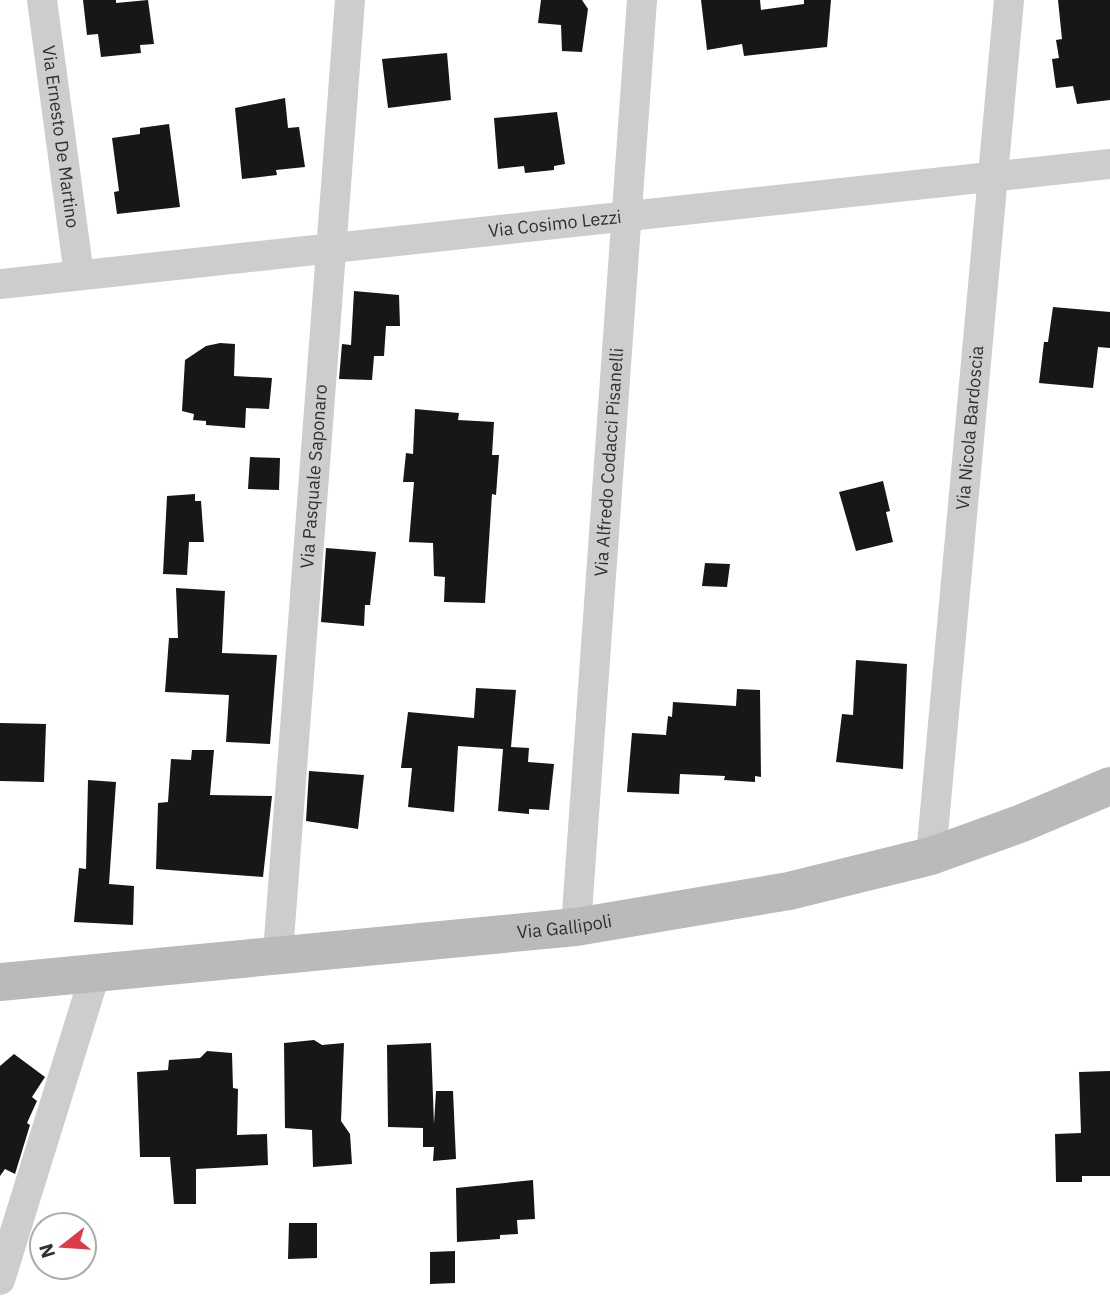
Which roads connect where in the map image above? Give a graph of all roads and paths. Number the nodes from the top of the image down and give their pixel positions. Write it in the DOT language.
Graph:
graph roads {
  1 [pos="42,0"];
  2 [pos="350,0"];
  3 [pos="642,0"];
  4 [pos="1009,0"];
  5 [pos="1110,164"];
  6 [pos="991,177"];
  7 [pos="629,214"];
  8 [pos="331,247"];
  9 [pos="79,275"];
  10 [pos="0,284"];
  11 [pos="1110,786"];
  12 [pos="931,856"];
  13 [pos="576,927"];
  14 [pos="278,953"];
  15 [pos="96,971"];
  16 [pos="0,982"];
  17 [pos="0,1280"];
  1 -- 9 [label="street, Via Ernesto De Martino"];
  2 -- 8 [label="street, Via Pasquale Saponaro"];
  3 -- 7 [label="street, Via Alfredo Codacci Pisanelli"];
  4 -- 6 [label="street, Via Nicola Bardoscia"];
  5 -- 6 [label="street, Via Cosimo Lezzi"];
  6 -- 7 [label="street, Via Cosimo Lezzi"];
  6 -- 12 [label="street, Via Nicola Bardoscia"];
  7 -- 8 [label="street, Via Cosimo Lezzi"];
  7 -- 13 [label="street, Via Alfredo Codacci Pisanelli"];
  8 -- 9 [label="street, Via Cosimo Lezzi"];
  8 -- 14 [label="street, Via Pasquale Saponaro"];
  9 -- 10 [label="street, Via Cosimo Lezzi"];
  11 -- 12 [label="main road, Via Gallipoli"];
  12 -- 13 [label="main road, Via Gallipoli"];
  13 -- 14 [label="main road, Via Gallipoli"];
  14 -- 15 [label="main road, Via Gallipoli"];
  15 -- 16 [label="main road, Via Gallipoli"];
  15 -- 17 [label="street"];
}
